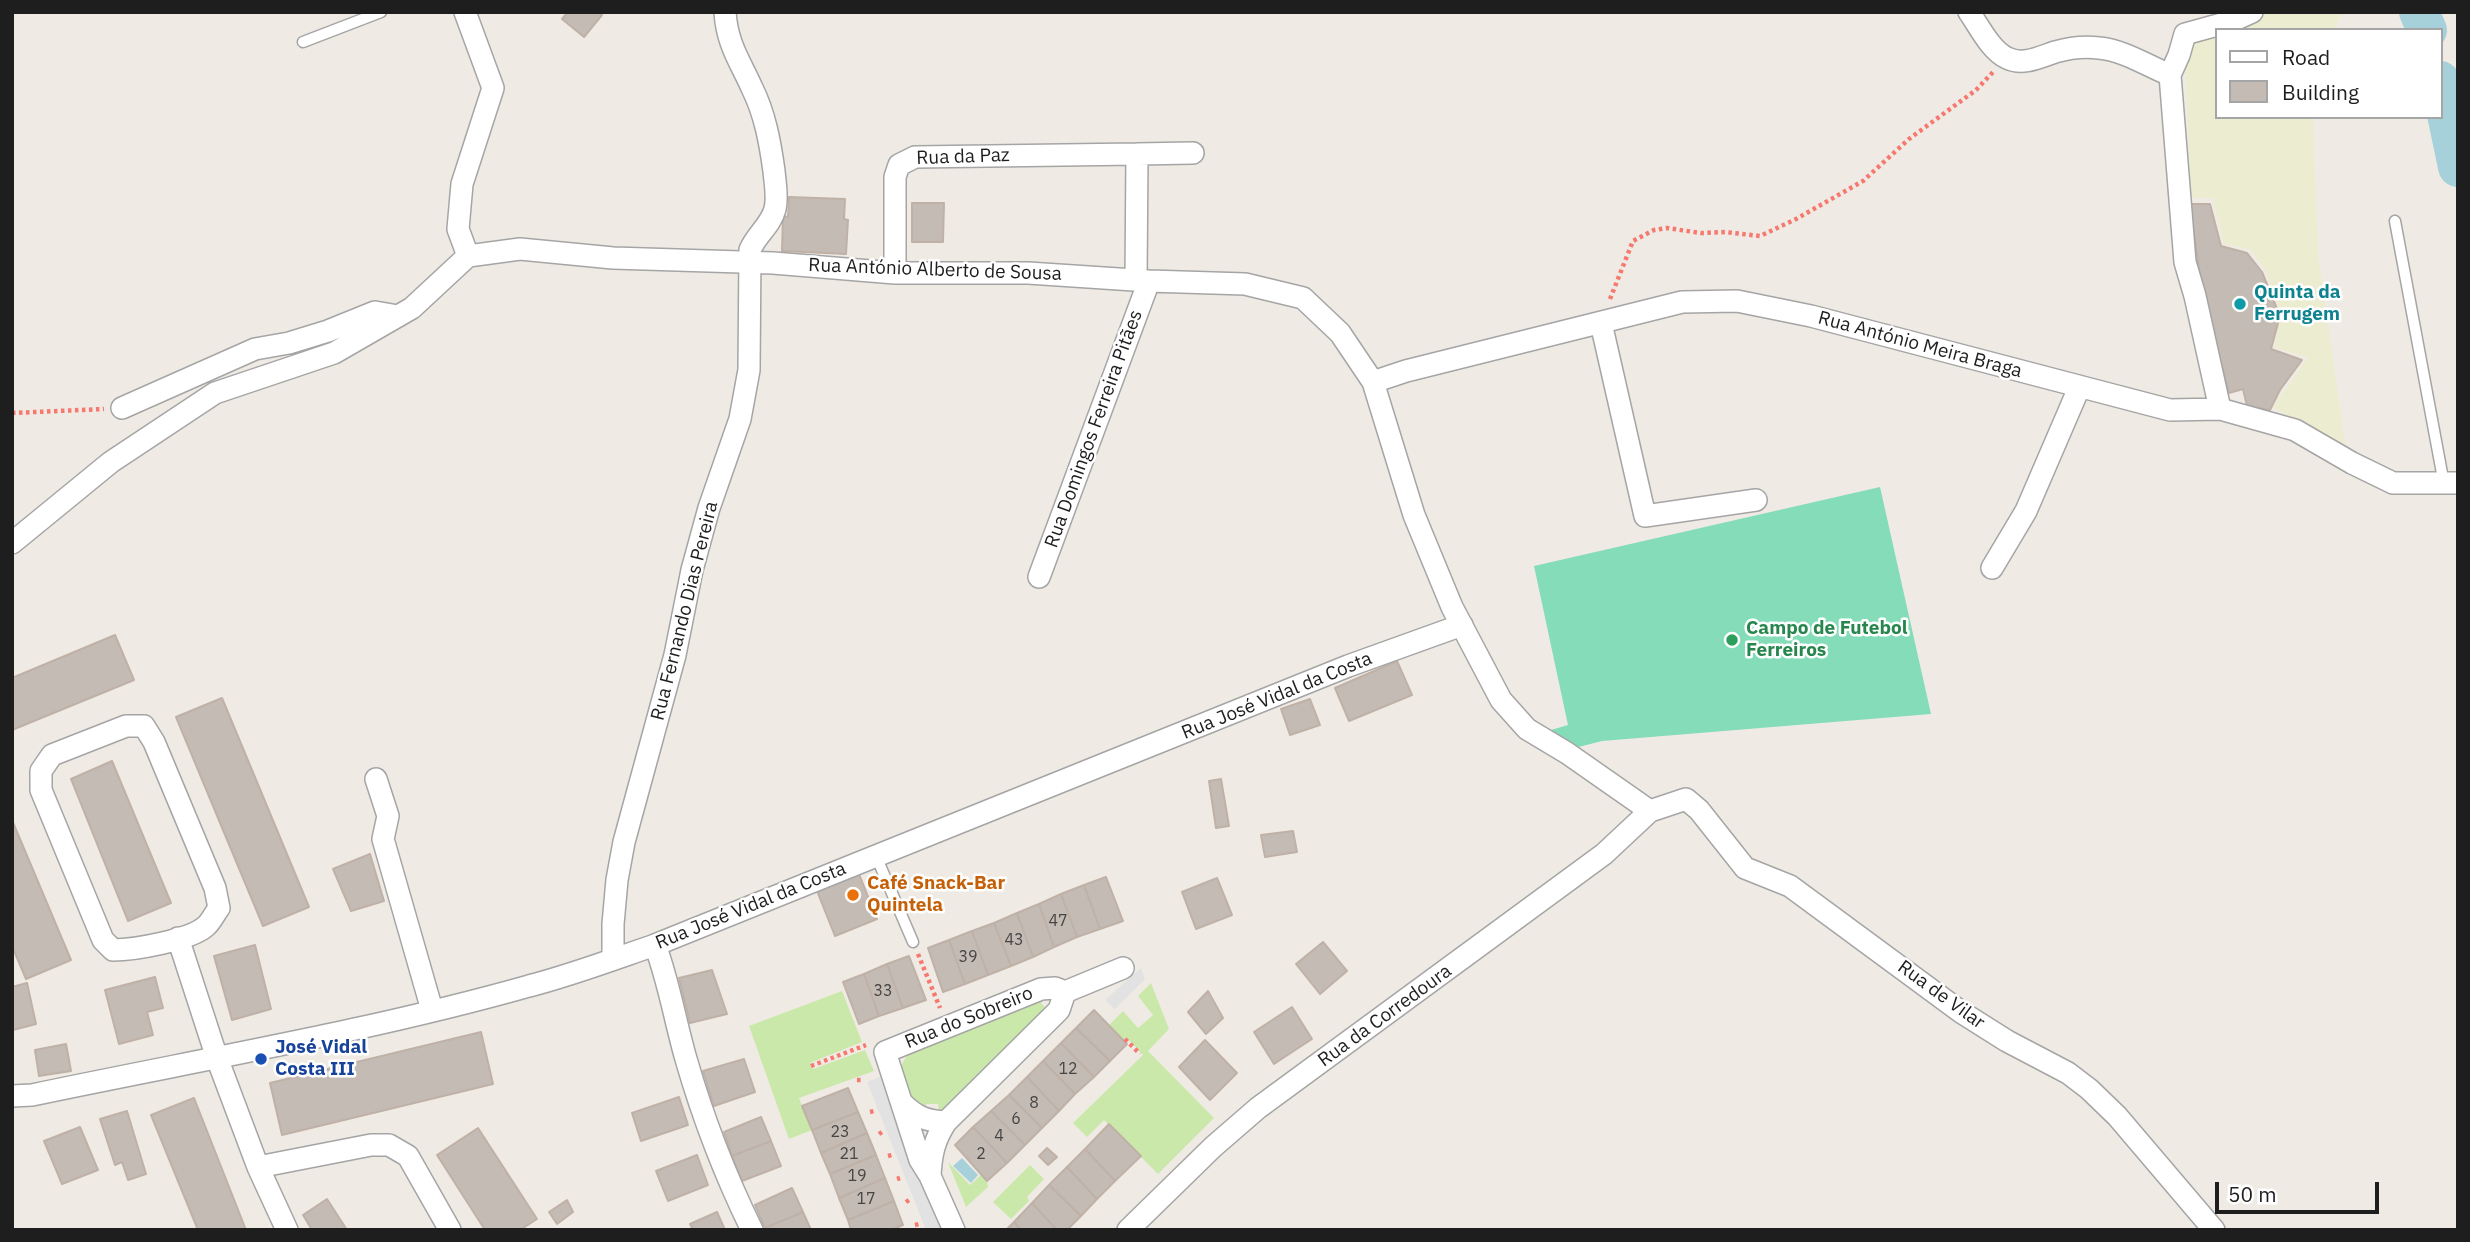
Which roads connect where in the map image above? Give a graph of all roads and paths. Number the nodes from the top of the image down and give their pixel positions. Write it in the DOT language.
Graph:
graph roads {
  1 [pos="381,12"];
  2 [pos="465,12"];
  3 [pos="725,12"];
  4 [pos="1969,12"];
  5 [pos="2252,12"];
  6 [pos="303,42"];
  7 [pos="2007,58"];
  8 [pos="2170,75"];
  9 [pos="1194,153"];
  10 [pos="1137,154"];
  11 [pos="2395,221"];
  12 [pos="468,256"];
  13 [pos="749,262"];
  14 [pos="895,273"];
  15 [pos="1142,281"];
  16 [pos="398,316"];
  17 [pos="1601,323"];
  18 [pos="1369,377"];
  19 [pos="2079,388"];
  20 [pos="122,408"];
  21 [pos="2220,409"];
  22 [pos="12,413"];
  23 [pos="2451,484"];
  24 [pos="1756,500"];
  25 [pos="12,542"];
  26 [pos="1992,568"];
  27 [pos="1039,577"];
  28 [pos="1462,625"];
  29 [pos="376,779"];
  30 [pos="1650,811"];
  31 [pos="876,856"];
  32 [pos="178,938"];
  33 [pos="914,944"];
  34 [pos="655,945"];
  35 [pos="613,959"];
  36 [pos="1123,968"];
  37 [pos="1065,992"];
  38 [pos="432,1010"];
  39 [pos="943,1015"];
  40 [pos="1125,1040"];
  41 [pos="867,1045"];
  42 [pos="1140,1054"];
  43 [pos="217,1058"];
  44 [pos="811,1066"];
  45 [pos="12,1096"];
  46 [pos="902,1103"];
  47 [pos="946,1122"];
  48 [pos="258,1167"];
  49 [pos="930,1176"];
  50 [pos="287,1230"];
  51 [pos="450,1230"];
  52 [pos="752,1230"];
  53 [pos="954,1230"];
  54 [pos="1128,1230"];
  55 [pos="2214,1230"];
  1 -- 6 [label="lane"];
  2 -- 12 [label="street"];
  3 -- 13 [label="street"];
  4 -- 7 [label="street"];
  5 -- 8 [label="street"];
  7 -- 8 [label="street"];
  7 -- 17 [label="path"];
  8 -- 21 [label="street"];
  9 -- 10 [label="street, Rua da Paz"];
  10 -- 14 [label="street, Rua da Paz"];
  10 -- 15 [label="street"];
  11 -- 23 [label="lane"];
  12 -- 13 [label="street, Rua António Alberto de Sousa"];
  12 -- 16 [label="street"];
  13 -- 14 [label="street, Rua António Alberto de Sousa"];
  13 -- 35 [label="street, Rua Fernando Dias Pereira"];
  14 -- 15 [label="street, Rua António Alberto de Sousa"];
  15 -- 18 [label="street, Rua António Alberto de Sousa"];
  15 -- 27 [label="street, Rua Domingos Ferreira Pitães"];
  16 -- 20 [label="street"];
  16 -- 25 [label="street"];
  17 -- 18 [label="street, Rua António Meira Braga"];
  17 -- 19 [label="street, Rua António Meira Braga"];
  17 -- 24 [label="street"];
  18 -- 28 [label="street"];
  19 -- 21 [label="street, Rua António Meira Braga"];
  19 -- 26 [label="street"];
  20 -- 22 [label="path"];
  21 -- 23 [label="street, Rua António Meira Braga"];
  28 -- 30 [label="street"];
  28 -- 31 [label="street, Rua José Vidal da Costa"];
  29 -- 38 [label="street"];
  30 -- 54 [label="street, Rua da Corredoura"];
  30 -- 55 [label="street, Rua de Vilar"];
  31 -- 33 [label="lane"];
  31 -- 34 [label="street, Rua José Vidal da Costa"];
  32 -- 32 [label="street"];
  32 -- 43 [label="street"];
  33 -- 39 [label="path"];
  34 -- 35 [label="street, Rua José Vidal da Costa"];
  34 -- 52 [label="street"];
  35 -- 38 [label="street, Rua José Vidal da Costa"];
  36 -- 37 [label="street, Rua do Sobreiro"];
  37 -- 46 [label="street, Rua do Sobreiro"];
  37 -- 47 [label="street, Rua do Sobreiro"];
  38 -- 43 [label="street, Rua José Vidal da Costa"];
  40 -- 42 [label="path"];
  41 -- 44 [label="path"];
  43 -- 45 [label="street, Rua José Vidal da Costa"];
  43 -- 48 [label="street"];
  46 -- 47 [label="street"];
  46 -- 49 [label="street, Rua do Sobreiro"];
  47 -- 49 [label="street, Rua do Sobreiro"];
  48 -- 50 [label="street"];
  48 -- 51 [label="street"];
  49 -- 53 [label="street, Rua do Sobreiro"];
}
